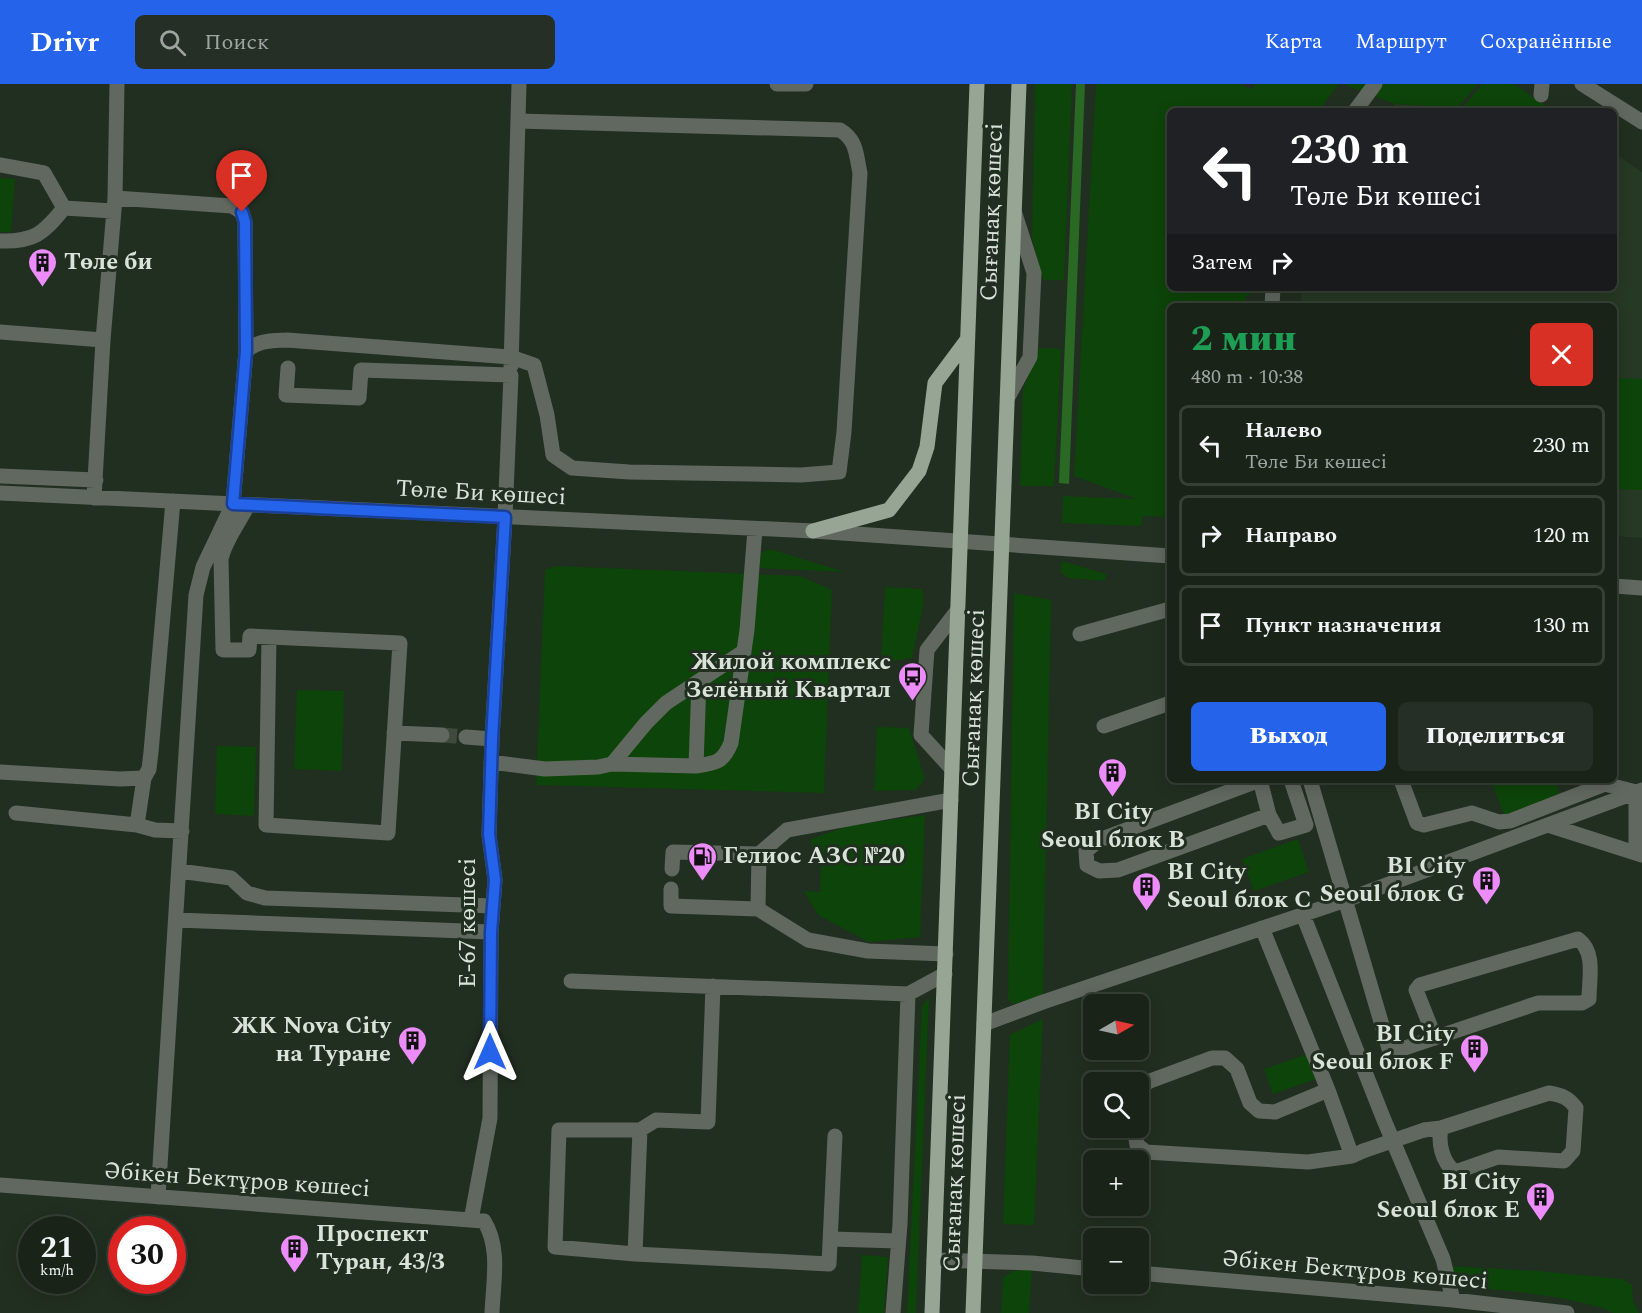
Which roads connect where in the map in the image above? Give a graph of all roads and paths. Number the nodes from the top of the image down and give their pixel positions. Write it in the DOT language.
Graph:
graph roads {
  1 [pos="117,84"];
  2 [pos="519,84"];
  3 [pos="777,84"];
  4 [pos="806,84"];
  5 [pos="977,84"];
  6 [pos="1375,84"];
  7 [pos="1582,84"];
  8 [pos="1020,87"];
  9 [pos="1356,108"];
  10 [pos="518,121"];
  11 [pos="1642,122"];
  12 [pos="0,165"];
  13 [pos="114,205"];
  14 [pos="64,208"];
  15 [pos="1014,211"];
  16 [pos="0,241"];
  17 [pos="0,332"];
  18 [pos="103,340"];
  19 [pos="967,340"];
  20 [pos="246,351"];
  21 [pos="511,357"];
  22 [pos="288,368"];
  23 [pos="511,375"];
  24 [pos="1008,397"];
  25 [pos="0,476"];
  26 [pos="96,480"];
  27 [pos="0,493"];
  28 [pos="94,498"];
  29 [pos="173,501"];
  30 [pos="241,505"];
  31 [pos="505,517"];
  32 [pos="755,529"];
  33 [pos="813,531"];
  34 [pos="960,542"];
  35 [pos="1002,544"];
  36 [pos="1167,556"];
  37 [pos="1617,586"];
  38 [pos="1642,588"];
  39 [pos="1167,610"];
  40 [pos="957,611"];
  41 [pos="1080,634"];
  42 [pos="269,637"];
  43 [pos="743,652"];
  44 [pos="699,681"];
  45 [pos="1167,704"];
  46 [pos="1104,726"];
  47 [pos="394,733"];
  48 [pos="442,735"];
  49 [pos="466,737"];
  50 [pos="492,739"];
  51 [pos="491,762"];
  52 [pos="612,764"];
  53 [pos="696,766"];
  54 [pos="952,769"];
  55 [pos="0,772"];
  56 [pos="144,778"];
  57 [pos="1251,783"];
  58 [pos="1260,783"];
  59 [pos="1292,783"];
  60 [pos="1311,783"];
  61 [pos="1402,783"];
  62 [pos="1639,791"];
  63 [pos="951,800"];
  64 [pos="16,813"];
  65 [pos="1269,815"];
  66 [pos="137,825"];
  67 [pos="1548,825"];
  68 [pos="182,831"];
  69 [pos="759,854"];
  70 [pos="1639,854"];
  71 [pos="672,869"];
  72 [pos="179,871"];
  73 [pos="671,889"];
  74 [pos="1346,900"];
  75 [pos="493,906"];
  76 [pos="758,909"];
  77 [pos="1303,915"];
  78 [pos="176,920"];
  79 [pos="1262,928"];
  80 [pos="491,932"];
  81 [pos="946,954"];
  82 [pos="945,974"];
  83 [pos="571,981"];
  84 [pos="713,986"];
  85 [pos="908,994"];
  86 [pos="984,1024"];
  87 [pos="1435,1038"];
  88 [pos="1149,1082"];
  89 [pos="1328,1090"];
  90 [pos="1441,1128"];
  91 [pos="640,1130"];
  92 [pos="835,1136"];
  93 [pos="1136,1138"];
  94 [pos="1358,1154"];
  95 [pos="0,1185"];
  96 [pos="158,1197"];
  97 [pos="471,1220"];
  98 [pos="831,1239"];
  99 [pos="898,1241"];
  100 [pos="635,1254"];
  101 [pos="934,1260"];
  102 [pos="975,1261"];
  103 [pos="1083,1268"];
  104 [pos="1149,1274"];
  105 [pos="1453,1300"];
  106 [pos="492,1313"];
  107 [pos="893,1313"];
  108 [pos="933,1313"];
  109 [pos="973,1313"];
  110 [pos="1567,1313"];
  1 -- 13 [label="street"];
  2 -- 10 [label="street, Е-67 көшесі"];
  3 -- 4 [label="street"];
  5 -- 19 [label="main road, Сығанақ көшесі"];
  6 -- 9 [label="street"];
  7 -- 11 [label="street"];
  8 -- 15 [label="main road, Сығанақ көшесі"];
  10 -- 21 [label="street, Е-67 көшесі"];
  10 -- 21 [label="street"];
  12 -- 14 [label="street"];
  13 -- 14 [label="street"];
  13 -- 18 [label="street"];
  13 -- 20 [label="street"];
  14 -- 16 [label="street"];
  15 -- 24 [label="main road, Сығанақ көшесі"];
  15 -- 24 [label="street"];
  17 -- 18 [label="street"];
  18 -- 26 [label="street"];
  19 -- 33 [label="main road"];
  19 -- 34 [label="main road, Сығанақ көшесі"];
  20 -- 21 [label="street"];
  20 -- 30 [label="street"];
  21 -- 23 [label="street, Е-67 көшесі"];
  22 -- 23 [label="street"];
  23 -- 31 [label="street, Е-67 көшесі"];
  24 -- 35 [label="main road, Сығанақ көшесі"];
  25 -- 26 [label="street"];
  26 -- 28 [label="street"];
  27 -- 28 [label="street, Төле Би көшесі"];
  28 -- 29 [label="street, Төле Би көшесі"];
  29 -- 30 [label="street, Төле Би көшесі"];
  29 -- 56 [label="street"];
  30 -- 31 [label="street, Төле Би көшесі"];
  30 -- 42 [label="street"];
  30 -- 68 [label="street"];
  31 -- 32 [label="street, Төле Би көшесі"];
  31 -- 50 [label="street, Е-67 көшесі"];
  32 -- 33 [label="street, Төле Би көшесі"];
  32 -- 43 [label="street"];
  33 -- 34 [label="street, Төле Би көшесі"];
  34 -- 35 [label="street, Төле Би көшесі"];
  34 -- 40 [label="main road, Сығанақ көшесі"];
  35 -- 36 [label="street"];
  35 -- 86 [label="main road, Сығанақ көшесі"];
  37 -- 38 [label="street"];
  39 -- 41 [label="street"];
  40 -- 54 [label="main road, Сығанақ көшесі"];
  40 -- 54 [label="street"];
  42 -- 47 [label="street"];
  42 -- 47 [label="street"];
  43 -- 44 [label="street"];
  43 -- 53 [label="street"];
  44 -- 52 [label="street"];
  44 -- 53 [label="street"];
  45 -- 46 [label="street"];
  47 -- 48 [label="street"];
  49 -- 50 [label="street"];
  50 -- 51 [label="street, Е-67 көшесі"];
  51 -- 52 [label="street"];
  51 -- 75 [label="street, Е-67 көшесі"];
  52 -- 53 [label="street"];
  54 -- 63 [label="main road, Сығанақ көшесі"];
  55 -- 56 [label="street"];
  56 -- 66 [label="street"];
  57 -- 65 [label="street"];
  58 -- 65 [label="street"];
  59 -- 65 [label="street"];
  60 -- 74 [label="street"];
  61 -- 62 [label="street"];
  62 -- 67 [label="street"];
  62 -- 70 [label="street"];
  63 -- 69 [label="street"];
  63 -- 81 [label="main road, Сығанақ көшесі"];
  64 -- 66 [label="street"];
  66 -- 68 [label="street"];
  67 -- 70 [label="street"];
  67 -- 74 [label="street"];
  68 -- 72 [label="street"];
  69 -- 71 [label="street"];
  69 -- 76 [label="street"];
  72 -- 75 [label="street"];
  72 -- 78 [label="street"];
  73 -- 76 [label="street"];
  74 -- 77 [label="street"];
  74 -- 87 [label="street"];
  75 -- 80 [label="street, Е-67 көшесі"];
  76 -- 81 [label="street"];
  77 -- 79 [label="street"];
  77 -- 105 [label="street"];
  78 -- 80 [label="street"];
  78 -- 96 [label="street"];
  79 -- 86 [label="street"];
  79 -- 89 [label="street"];
  80 -- 97 [label="street, Е-67 көшесі"];
  81 -- 82 [label="main road, Сығанақ көшесі"];
  82 -- 85 [label="street"];
  82 -- 101 [label="main road, Сығанақ көшесі"];
  83 -- 84 [label="street"];
  84 -- 85 [label="street"];
  84 -- 91 [label="street"];
  85 -- 99 [label="street"];
  86 -- 102 [label="main road, Сығанақ көшесі"];
  87 -- 87 [label="street"];
  88 -- 89 [label="street"];
  89 -- 94 [label="street"];
  90 -- 90 [label="street"];
  90 -- 94 [label="street, bridge"];
  91 -- 100 [label="street"];
  91 -- 100 [label="street"];
  92 -- 98 [label="street"];
  93 -- 94 [label="street"];
  95 -- 96 [label="street, Әбікен Бектұров көшесі"];
  96 -- 97 [label="street, Әбікен Бектұров көшесі"];
  97 -- 106 [label="street"];
  98 -- 99 [label="street"];
  98 -- 100 [label="street"];
  99 -- 107 [label="street"];
  101 -- 102 [label="street"];
  101 -- 108 [label="main road, Сығанақ көшесі"];
  102 -- 103 [label="street"];
  102 -- 109 [label="main road, Сығанақ көшесі"];
  104 -- 105 [label="street, Әбікен Бектұров көшесі"];
  105 -- 110 [label="street, Әбікен Бектұров көшесі"];
}
